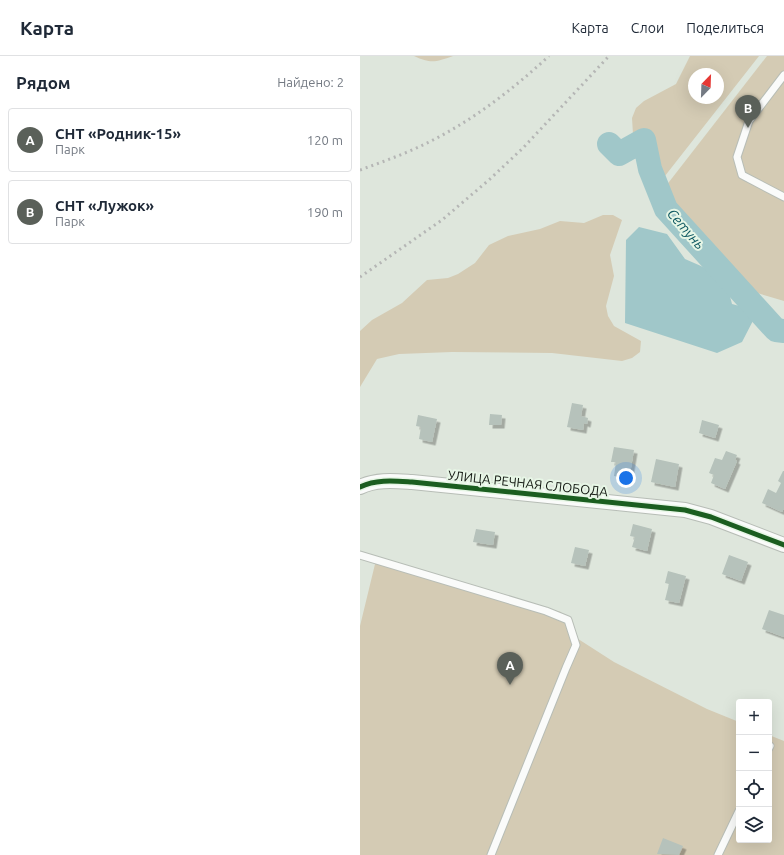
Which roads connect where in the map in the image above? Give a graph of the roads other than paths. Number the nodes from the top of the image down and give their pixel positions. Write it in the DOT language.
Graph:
graph roads {
  1 [pos="784,75"];
  2 [pos="784,197"];
  3 [pos="360,487"];
  4 [pos="784,545"];
  5 [pos="360,555"];
  6 [pos="736,817"];
  7 [pos="491,855"];
  8 [pos="718,855"];
  1 -- 2 [label="lane"];
  3 -- 4 [label="street, УЛИЦА РЕЧНАЯ СЛОБОДА"];
  5 -- 7 [label="lane"];
  6 -- 8 [label="lane"];
}
